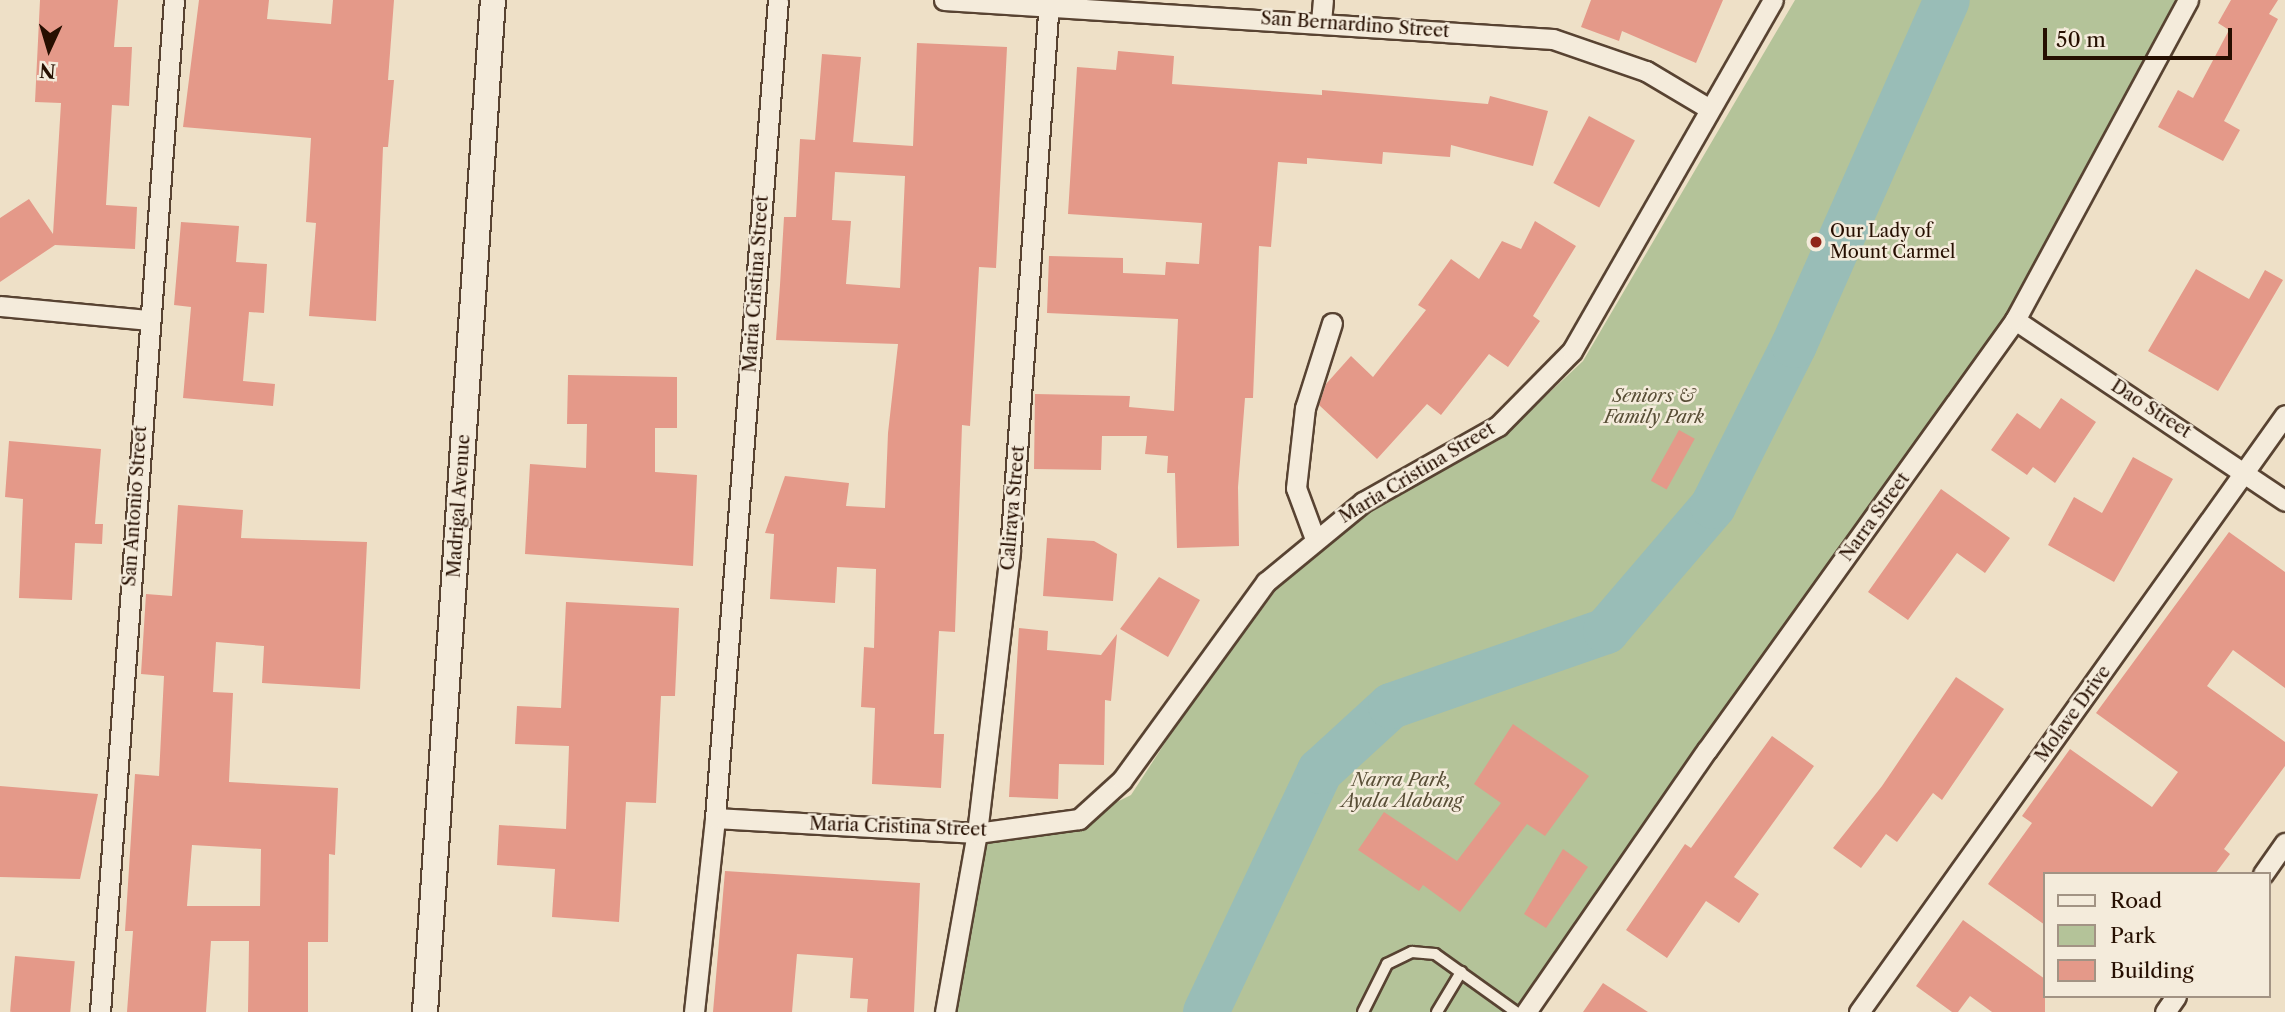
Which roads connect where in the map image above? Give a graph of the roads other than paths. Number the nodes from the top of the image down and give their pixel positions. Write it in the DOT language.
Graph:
graph roads {
  1 [pos="174,0"];
  2 [pos="493,0"];
  3 [pos="778,0"];
  4 [pos="944,0"];
  5 [pos="1322,0"];
  6 [pos="1773,0"];
  7 [pos="2188,0"];
  8 [pos="1049,2"];
  9 [pos="1321,22"];
  10 [pos="1708,108"];
  11 [pos="0,306"];
  12 [pos="148,320"];
  13 [pos="2015,320"];
  14 [pos="1332,323"];
  15 [pos="2285,415"];
  16 [pos="2246,472"];
  17 [pos="2285,501"];
  18 [pos="1315,539"];
  19 [pos="715,818"];
  20 [pos="977,833"];
  21 [pos="2285,843"];
  22 [pos="2264,872"];
  23 [pos="1461,972"];
  24 [pos="100,1012"];
  25 [pos="425,1012"];
  26 [pos="694,1012"];
  27 [pos="945,1012"];
  28 [pos="1363,1012"];
  29 [pos="1437,1012"];
  30 [pos="1516,1012"];
  31 [pos="1527,1012"];
  32 [pos="1859,1012"];
  1 -- 12 [label="street, San Antonio Street"];
  2 -- 25 [label="street, Madrigal Avenue"];
  3 -- 19 [label="street, Maria Cristina Street"];
  4 -- 8 [label="street, San Bernardino Street"];
  5 -- 9 [label="street"];
  6 -- 10 [label="street, Maria Cristina Street"];
  7 -- 13 [label="street, Narra Street"];
  8 -- 9 [label="street, San Bernardino Street"];
  8 -- 20 [label="street, Caliraya Street"];
  9 -- 10 [label="street, San Bernardino Street"];
  10 -- 18 [label="street, Maria Cristina Street"];
  11 -- 12 [label="street"];
  12 -- 24 [label="street, San Antonio Street"];
  13 -- 16 [label="street, Dao Street"];
  13 -- 31 [label="street, Narra Street"];
  14 -- 18 [label="street"];
  15 -- 16 [label="street, Molave Drive"];
  16 -- 17 [label="street, Dao Street"];
  16 -- 32 [label="street, Molave Drive"];
  18 -- 20 [label="street, Maria Cristina Street"];
  19 -- 20 [label="street, Maria Cristina Street"];
  19 -- 26 [label="street, Maria Cristina Street"];
  20 -- 27 [label="street, Caliraya Street"];
  21 -- 22 [label="street"];
  23 -- 28 [label="lane"];
  23 -- 29 [label="lane"];
  23 -- 30 [label="lane"];
}
